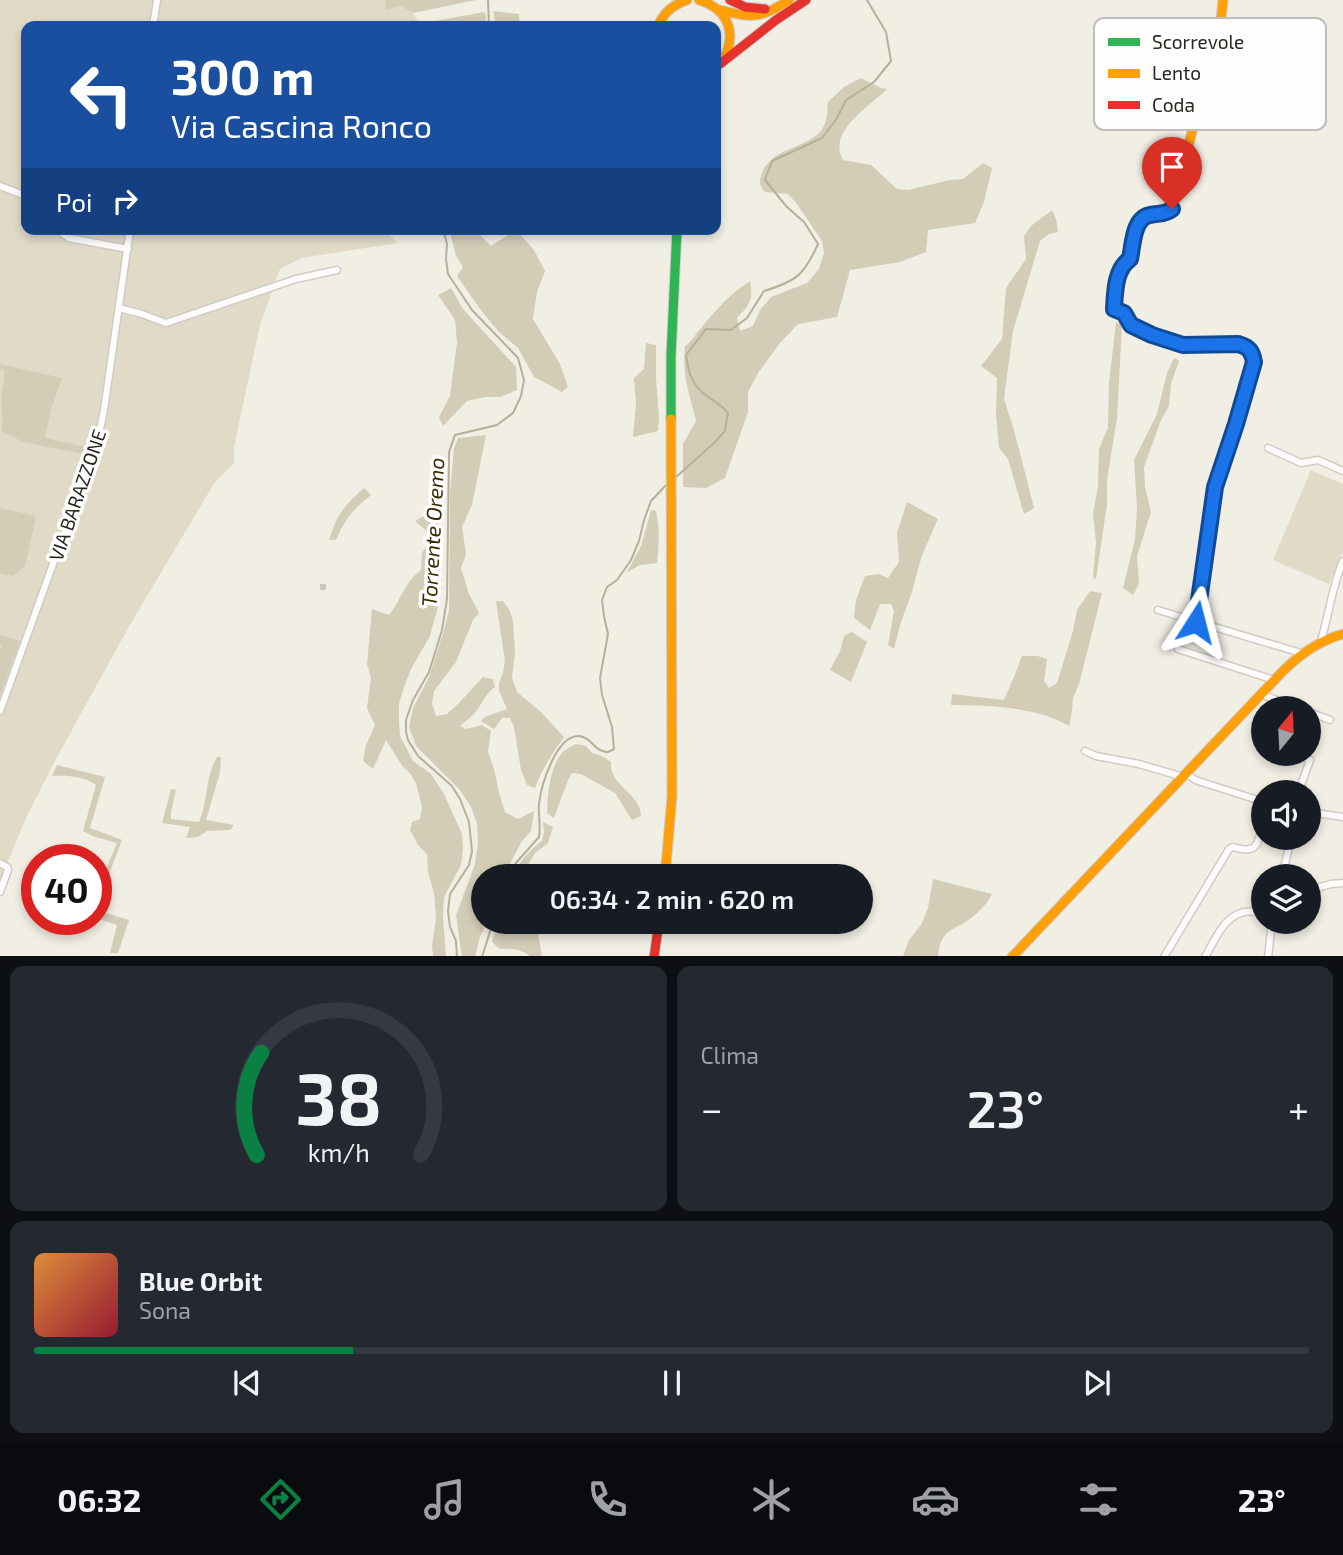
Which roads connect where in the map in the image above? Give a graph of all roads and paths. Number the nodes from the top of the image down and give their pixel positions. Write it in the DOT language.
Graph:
graph roads {
  1 [pos="157,0"];
  2 [pos="687,0"];
  3 [pos="699,0"];
  4 [pos="730,0"];
  5 [pos="806,0"];
  6 [pos="1223,0"];
  7 [pos="786,2"];
  8 [pos="673,4"];
  9 [pos="715,5"];
  10 [pos="1221,18"];
  11 [pos="154,21"];
  12 [pos="660,21"];
  13 [pos="721,60"];
  14 [pos="721,63"];
  15 [pos="1192,130"];
  16 [pos="0,186"];
  17 [pos="21,195"];
  18 [pos="64,235"];
  19 [pos="129,235"];
  20 [pos="677,235"];
  21 [pos="128,249"];
  22 [pos="337,271"];
  23 [pos="119,307"];
  24 [pos="1268,449"];
  25 [pos="1343,471"];
  26 [pos="1343,561"];
  27 [pos="1158,610"];
  28 [pos="1329,614"];
  29 [pos="1196,622"];
  30 [pos="1343,634"];
  31 [pos="1332,637"];
  32 [pos="1321,641"];
  33 [pos="1178,649"];
  34 [pos="1301,653"];
  35 [pos="1274,680"];
  36 [pos="1261,694"];
  37 [pos="1266,696"];
  38 [pos="0,711"];
  39 [pos="1321,717"];
  40 [pos="1330,720"];
  41 [pos="1085,751"];
  42 [pos="1184,775"];
  43 [pos="1251,798"];
  44 [pos="1321,814"];
  45 [pos="1343,817"];
  46 [pos="1251,850"];
  47 [pos="1,863"];
  48 [pos="666,864"];
  49 [pos="1343,883"];
  50 [pos="1321,887"];
  51 [pos="0,892"];
  52 [pos="1251,912"];
  53 [pos="657,934"];
  54 [pos="1271,934"];
  55 [pos="653,956"];
  56 [pos="1013,956"];
  57 [pos="1165,956"];
  58 [pos="1206,956"];
  59 [pos="1268,956"];
  1 -- 11 [label="street"];
  2 -- 8 [label="main road"];
  3 -- 9 [label="main road"];
  4 -- 7 [label="main road"];
  5 -- 14 [label="main road"];
  6 -- 10 [label="main road"];
  7 -- 9 [label="main road"];
  8 -- 12 [label="main road"];
  9 -- 13 [label="main road"];
  15 -- 29 [label="main road"];
  16 -- 17 [label="street"];
  18 -- 21 [label="street"];
  19 -- 21 [label="street, VIA BARAZZONE"];
  20 -- 48 [label="main road"];
  21 -- 23 [label="street, VIA BARAZZONE"];
  22 -- 23 [label="street"];
  23 -- 38 [label="street, VIA BARAZZONE"];
  24 -- 25 [label="street"];
  26 -- 28 [label="street"];
  27 -- 29 [label="street"];
  28 -- 31 [label="street"];
  28 -- 32 [label="street"];
  29 -- 34 [label="street"];
  30 -- 31 [label="main road"];
  31 -- 32 [label="main road"];
  32 -- 34 [label="main road"];
  33 -- 35 [label="street"];
  34 -- 35 [label="main road"];
  35 -- 36 [label="main road"];
  36 -- 37 [label="street"];
  36 -- 42 [label="main road"];
  39 -- 40 [label="street"];
  41 -- 42 [label="street"];
  42 -- 43 [label="street"];
  42 -- 56 [label="main road"];
  44 -- 45 [label="street"];
  46 -- 57 [label="street"];
  47 -- 51 [label="street"];
  49 -- 50 [label="street"];
  52 -- 58 [label="street"];
  53 -- 55 [label="main road"];
  54 -- 59 [label="street"];
}
